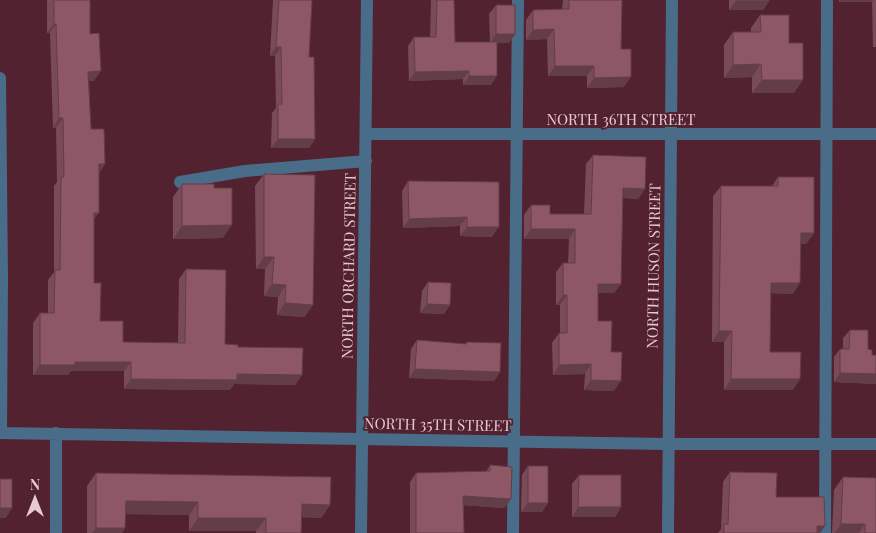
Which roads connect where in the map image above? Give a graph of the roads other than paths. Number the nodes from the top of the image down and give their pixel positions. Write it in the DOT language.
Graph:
graph roads {
  1 [pos="367,0"];
  2 [pos="518,0"];
  3 [pos="672,0"];
  4 [pos="827,0"];
  5 [pos="0,78"];
  6 [pos="366,134"];
  7 [pos="827,134"];
  8 [pos="876,134"];
  9 [pos="518,135"];
  10 [pos="671,135"];
  11 [pos="366,161"];
  12 [pos="180,182"];
  13 [pos="1,278"];
  14 [pos="0,433"];
  15 [pos="56,433"];
  16 [pos="362,439"];
  17 [pos="513,441"];
  18 [pos="667,444"];
  19 [pos="825,444"];
  20 [pos="876,444"];
  21 [pos="56,533"];
  22 [pos="361,533"];
  23 [pos="513,533"];
  24 [pos="668,533"];
  25 [pos="825,533"];
  1 -- 6 [label="street, NORTH ORCHARD STREET"];
  2 -- 9 [label="street"];
  3 -- 10 [label="street, NORTH HUSON STREET"];
  4 -- 7 [label="street"];
  5 -- 13 [label="street"];
  6 -- 9 [label="street, NORTH 36TH STREET"];
  6 -- 11 [label="street, NORTH ORCHARD STREET"];
  7 -- 8 [label="street, NORTH 36TH STREET"];
  7 -- 10 [label="street, NORTH 36TH STREET"];
  7 -- 19 [label="street"];
  9 -- 10 [label="street, NORTH 36TH STREET"];
  9 -- 17 [label="street"];
  10 -- 18 [label="street, NORTH HUSON STREET"];
  11 -- 12 [label="street"];
  11 -- 16 [label="street, NORTH ORCHARD STREET"];
  13 -- 14 [label="street"];
  14 -- 15 [label="street, NORTH 35TH STREET"];
  15 -- 16 [label="street, NORTH 35TH STREET"];
  15 -- 21 [label="street"];
  16 -- 17 [label="street, NORTH 35TH STREET"];
  16 -- 22 [label="street, NORTH ORCHARD STREET"];
  17 -- 18 [label="street, NORTH 35TH STREET"];
  17 -- 23 [label="street"];
  18 -- 19 [label="street, NORTH 35TH STREET"];
  18 -- 24 [label="street, NORTH HUSON STREET"];
  19 -- 20 [label="street, NORTH 35TH STREET"];
  19 -- 25 [label="street"];
}
